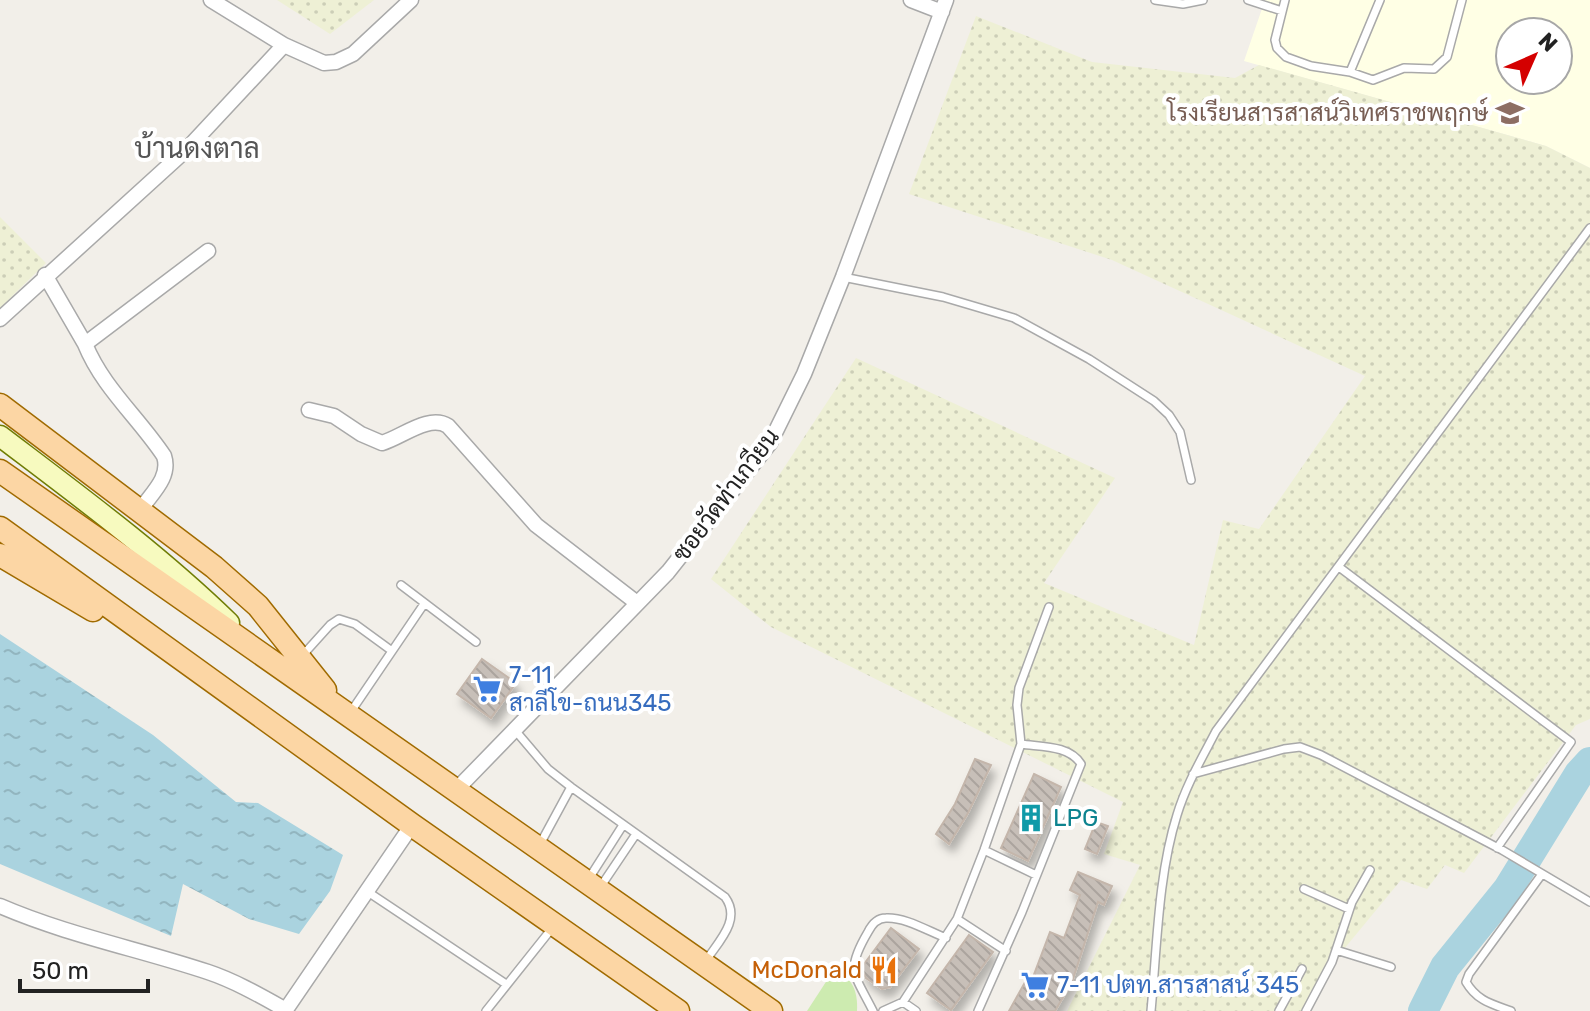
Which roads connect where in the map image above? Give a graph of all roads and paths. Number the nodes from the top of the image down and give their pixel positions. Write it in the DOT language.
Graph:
graph roads {
  1 [pos="211,0"];
  2 [pos="411,0"];
  3 [pos="911,0"];
  4 [pos="1155,0"];
  5 [pos="1203,0"];
  6 [pos="1248,0"];
  7 [pos="1285,0"];
  8 [pos="1380,0"];
  9 [pos="1462,0"];
  10 [pos="944,6"];
  11 [pos="1282,11"];
  12 [pos="284,45"];
  13 [pos="1350,72"];
  14 [pos="1590,228"];
  15 [pos="208,251"];
  16 [pos="45,275"];
  17 [pos="843,277"];
  18 [pos="0,319"];
  19 [pos="85,344"];
  20 [pos="0,405"];
  21 [pos="309,410"];
  22 [pos="0,436"];
  23 [pos="0,471"];
  24 [pos="1191,480"];
  25 [pos="140,510"];
  26 [pos="0,528"];
  27 [pos="0,555"];
  28 [pos="1339,567"];
  29 [pos="401,585"];
  30 [pos="637,603"];
  31 [pos="424,604"];
  32 [pos="1049,607"];
  33 [pos="476,642"];
  34 [pos="256,649"];
  35 [pos="392,651"];
  36 [pos="301,657"];
  37 [pos="202,672"];
  38 [pos="343,710"];
  39 [pos="514,729"];
  40 [pos="1021,744"];
  41 [pos="1193,774"];
  42 [pos="571,787"];
  43 [pos="456,790"];
  44 [pos="412,825"];
  45 [pos="623,825"];
  46 [pos="636,834"];
  47 [pos="538,848"];
  48 [pos="1499,849"];
  49 [pos="984,850"];
  50 [pos="1370,870"];
  51 [pos="1538,872"];
  52 [pos="1036,875"];
  53 [pos="592,886"];
  54 [pos="1304,889"];
  55 [pos="368,892"];
  56 [pos="1590,902"];
  57 [pos="0,906"];
  58 [pos="1349,909"];
  59 [pos="957,919"];
  60 [pos="554,925"];
  61 [pos="946,938"];
  62 [pos="1336,950"];
  63 [pos="1006,951"];
  64 [pos="704,965"];
  65 [pos="1391,967"];
  66 [pos="1302,969"];
  67 [pos="506,984"];
  68 [pos="903,1002"];
  69 [pos="290,1009"];
  70 [pos="486,1011"];
  71 [pos="678,1011"];
  72 [pos="771,1011"];
  73 [pos="873,1011"];
  74 [pos="883,1011"];
  75 [pos="916,1011"];
  76 [pos="978,1011"];
  77 [pos="1151,1011"];
  78 [pos="1279,1011"];
  79 [pos="1306,1011"];
  80 [pos="1511,1011"];
  1 -- 12 [label="street"];
  2 -- 12 [label="street"];
  3 -- 10 [label="street"];
  4 -- 5 [label="lane"];
  6 -- 11 [label="lane"];
  7 -- 11 [label="lane"];
  8 -- 13 [label="lane"];
  9 -- 13 [label="lane"];
  10 -- 17 [label="street, ซอยวัดท่าเกวียน"];
  11 -- 13 [label="lane"];
  12 -- 16 [label="street"];
  14 -- 28 [label="lane"];
  15 -- 19 [label="street"];
  16 -- 18 [label="street"];
  16 -- 19 [label="street"];
  17 -- 24 [label="lane"];
  17 -- 30 [label="street, ซอยวัดท่าเกวียน"];
  19 -- 25 [label="street"];
  20 -- 25 [label="main road"];
  21 -- 30 [label="street"];
  22 -- 34 [label="main road"];
  23 -- 34 [label="main road"];
  25 -- 36 [label="main road"];
  26 -- 37 [label="main road"];
  27 -- 37 [label="main road"];
  28 -- 41 [label="lane"];
  28 -- 48 [label="lane"];
  29 -- 31 [label="lane"];
  30 -- 39 [label="street, ซอยวัดท่าเกวียน"];
  31 -- 33 [label="lane"];
  31 -- 35 [label="lane"];
  32 -- 40 [label="lane"];
  34 -- 38 [label="main road"];
  35 -- 36 [label="lane"];
  35 -- 38 [label="lane"];
  36 -- 38 [label="main road"];
  37 -- 44 [label="main road"];
  38 -- 43 [label="main road"];
  39 -- 42 [label="lane"];
  39 -- 43 [label="street, ซอยวัดท่าเกวียน"];
  40 -- 49 [label="lane"];
  40 -- 52 [label="lane"];
  41 -- 48 [label="lane"];
  41 -- 77 [label="lane"];
  42 -- 45 [label="lane"];
  42 -- 47 [label="lane"];
  43 -- 47 [label="main road"];
  44 -- 55 [label="street"];
  44 -- 60 [label="main road"];
  45 -- 46 [label="lane"];
  45 -- 53 [label="lane"];
  46 -- 53 [label="lane"];
  46 -- 64 [label="lane"];
  47 -- 53 [label="main road"];
  48 -- 51 [label="lane"];
  49 -- 52 [label="lane"];
  49 -- 59 [label="lane"];
  50 -- 58 [label="lane"];
  51 -- 56 [label="lane"];
  51 -- 80 [label="lane"];
  52 -- 63 [label="lane"];
  53 -- 64 [label="main road"];
  54 -- 58 [label="lane"];
  55 -- 67 [label="lane"];
  55 -- 69 [label="street"];
  57 -- 69 [label="street"];
  58 -- 62 [label="lane"];
  59 -- 61 [label="lane"];
  59 -- 63 [label="lane"];
  60 -- 67 [label="lane"];
  60 -- 71 [label="main road"];
  61 -- 68 [label="lane"];
  61 -- 73 [label="lane"];
  62 -- 65 [label="lane"];
  62 -- 79 [label="lane"];
  63 -- 76 [label="lane"];
  64 -- 72 [label="main road"];
  66 -- 78 [label="lane"];
  67 -- 70 [label="lane"];
  68 -- 74 [label="lane"];
  68 -- 75 [label="lane"];
}
